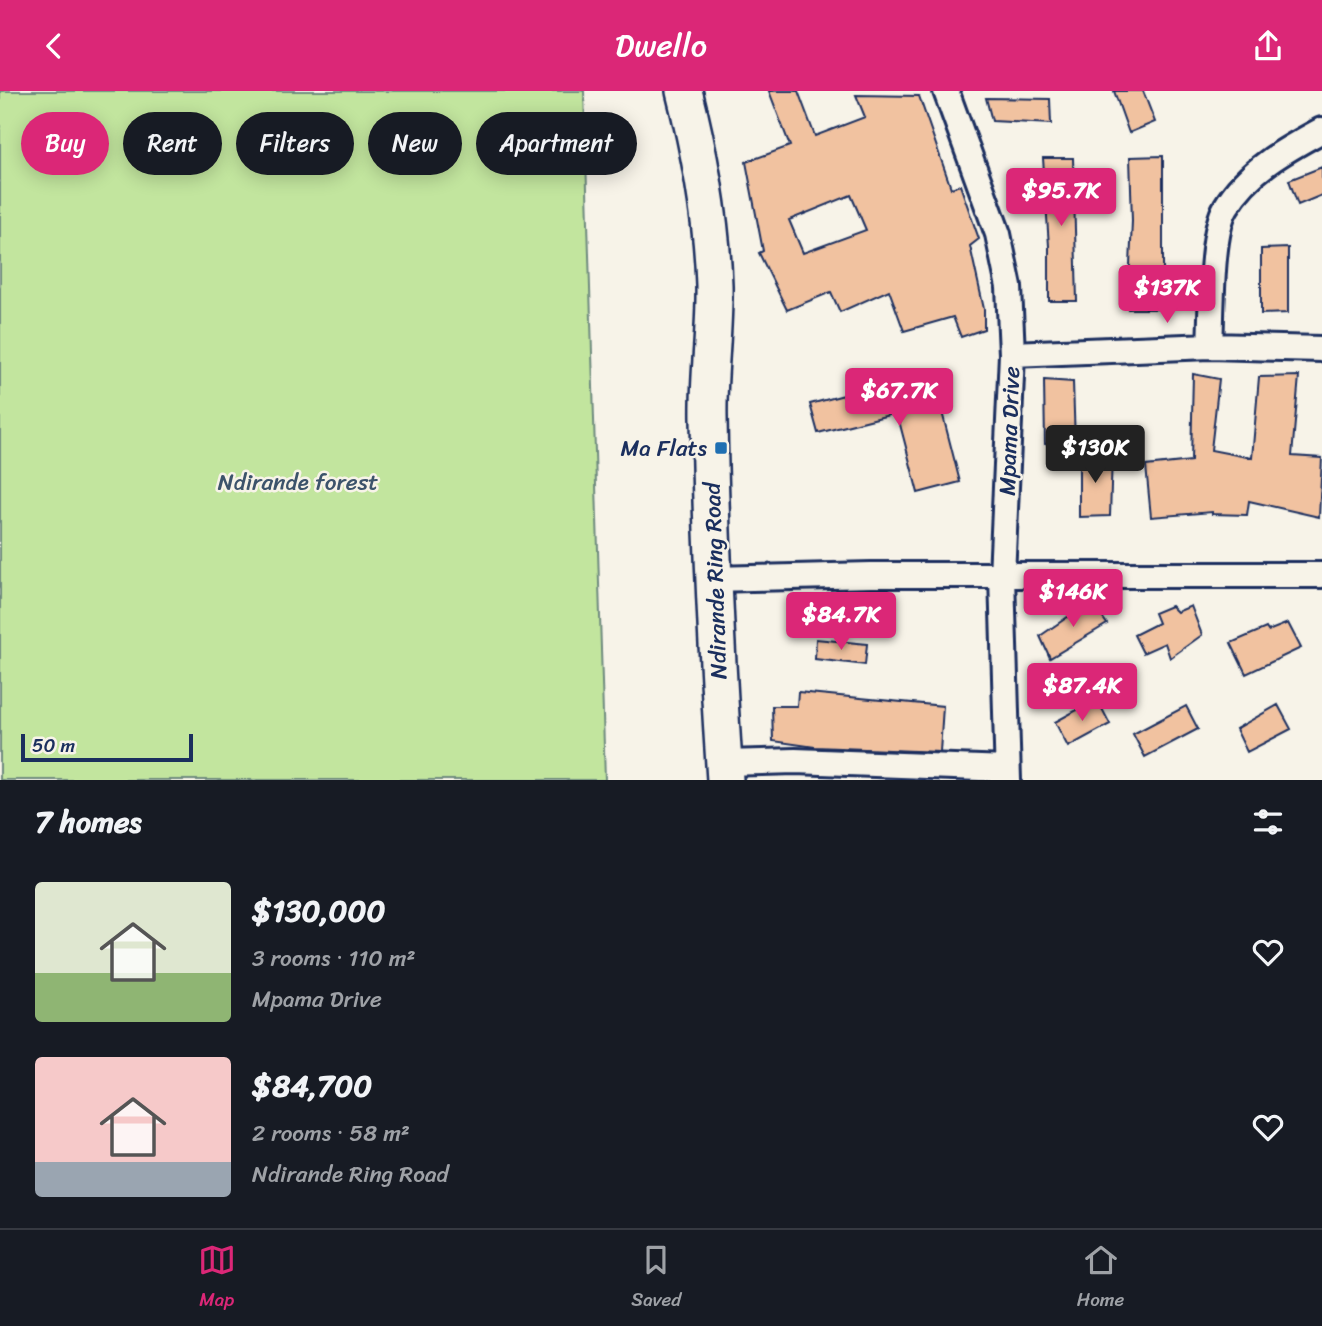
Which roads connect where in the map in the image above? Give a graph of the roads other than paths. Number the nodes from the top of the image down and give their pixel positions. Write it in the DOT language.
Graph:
graph roads {
  1 [pos="684,91"];
  2 [pos="946,91"];
  3 [pos="1322,130"];
  4 [pos="1210,346"];
  5 [pos="1322,349"];
  6 [pos="1012,354"];
  7 [pos="1322,575"];
  8 [pos="1003,576"];
  9 [pos="713,579"];
  10 [pos="724,772"];
  11 [pos="1008,775"];
  1 -- 9 [label="street, Ndirande Ring Road"];
  2 -- 6 [label="street, Mpama Drive"];
  3 -- 4 [label="street"];
  4 -- 5 [label="street"];
  4 -- 6 [label="street"];
  6 -- 8 [label="street, Mpama Drive"];
  7 -- 8 [label="street"];
  8 -- 9 [label="street"];
  8 -- 11 [label="street, Mpama Drive"];
  9 -- 10 [label="street, Ndirande Ring Road"];
  10 -- 11 [label="street"];
}
